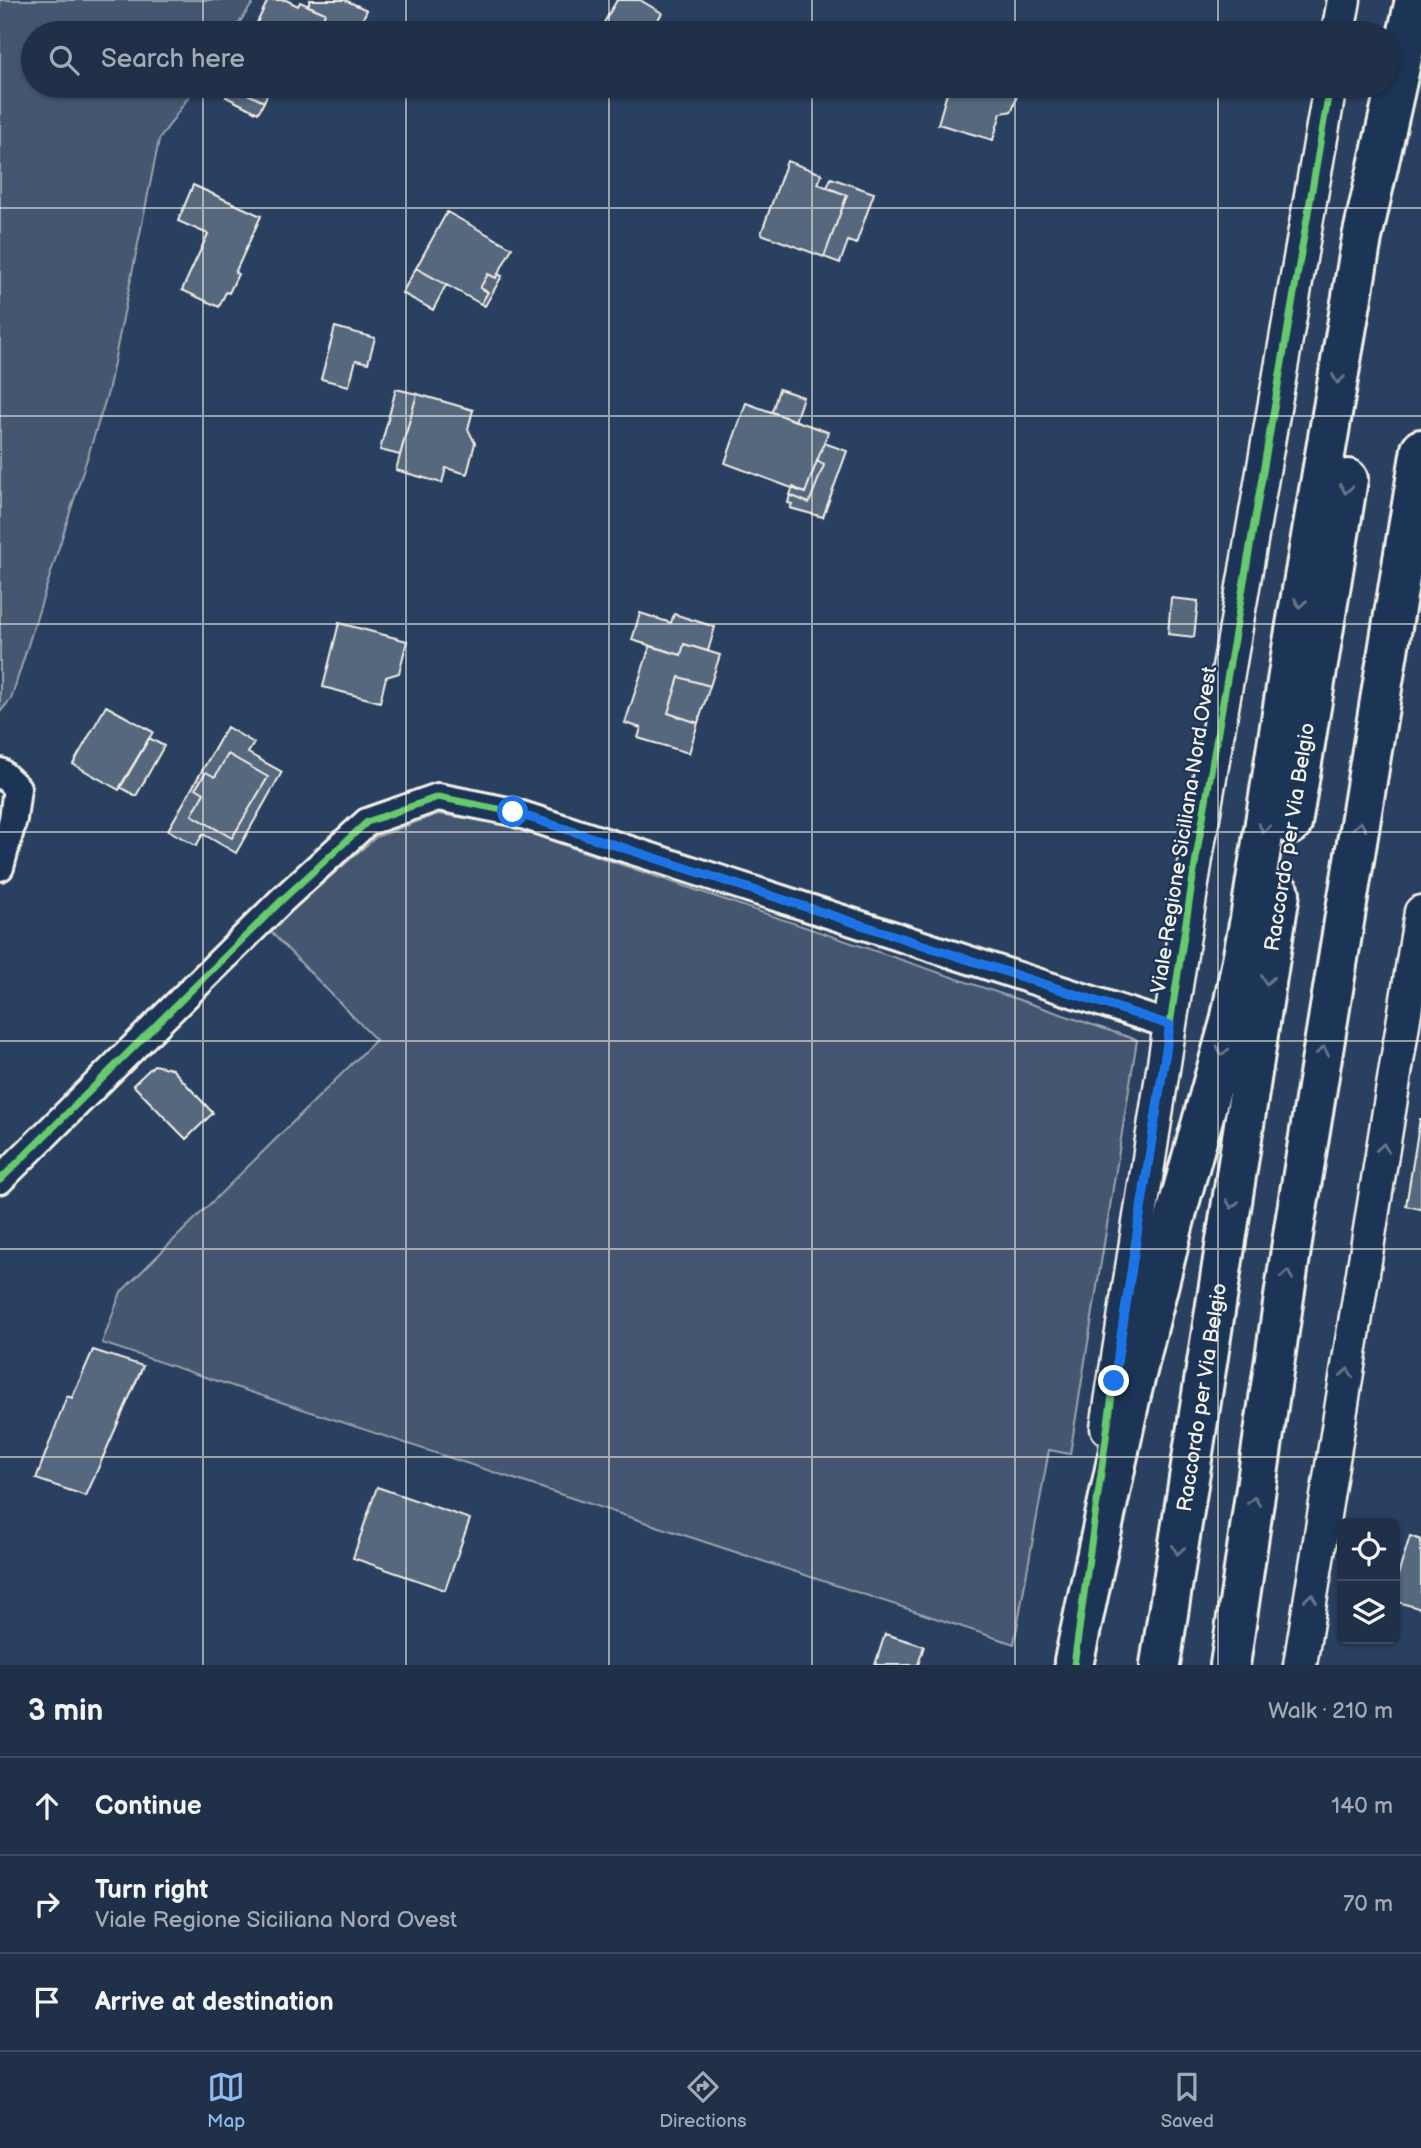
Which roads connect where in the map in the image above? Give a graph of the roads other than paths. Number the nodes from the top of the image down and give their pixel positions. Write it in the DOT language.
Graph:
graph roads {
  1 [pos="1344,0"];
  2 [pos="1415,0"];
  3 [pos="1421,10"];
  4 [pos="1341,21"];
  5 [pos="1400,67"];
  6 [pos="1328,98"];
  7 [pos="1393,98"];
  8 [pos="1421,449"];
  9 [pos="0,772"];
  10 [pos="0,867"];
  11 [pos="1421,912"];
  12 [pos="1170,1025"];
  13 [pos="0,1180"];
  14 [pos="1074,1663"];
  15 [pos="1160,1665"];
  16 [pos="1230,1665"];
  17 [pos="1300,1665"];
  1 -- 4 [label="street"];
  2 -- 5 [label="highway, one-way"];
  3 -- 15 [label="highway, Raccordo per Via Belgio, one-way"];
  6 -- 12 [label="street, Viale Regione Siciliana Nord Ovest"];
  7 -- 14 [label="highway, one-way"];
  16 -- 8 [label="highway, one-way"];
  9 -- 10 [label="street"];
  17 -- 11 [label="street, one-way"];
  12 -- 13 [label="street"];
  12 -- 14 [label="street, Viale Regione Siciliana Nord Ovest"];
}
